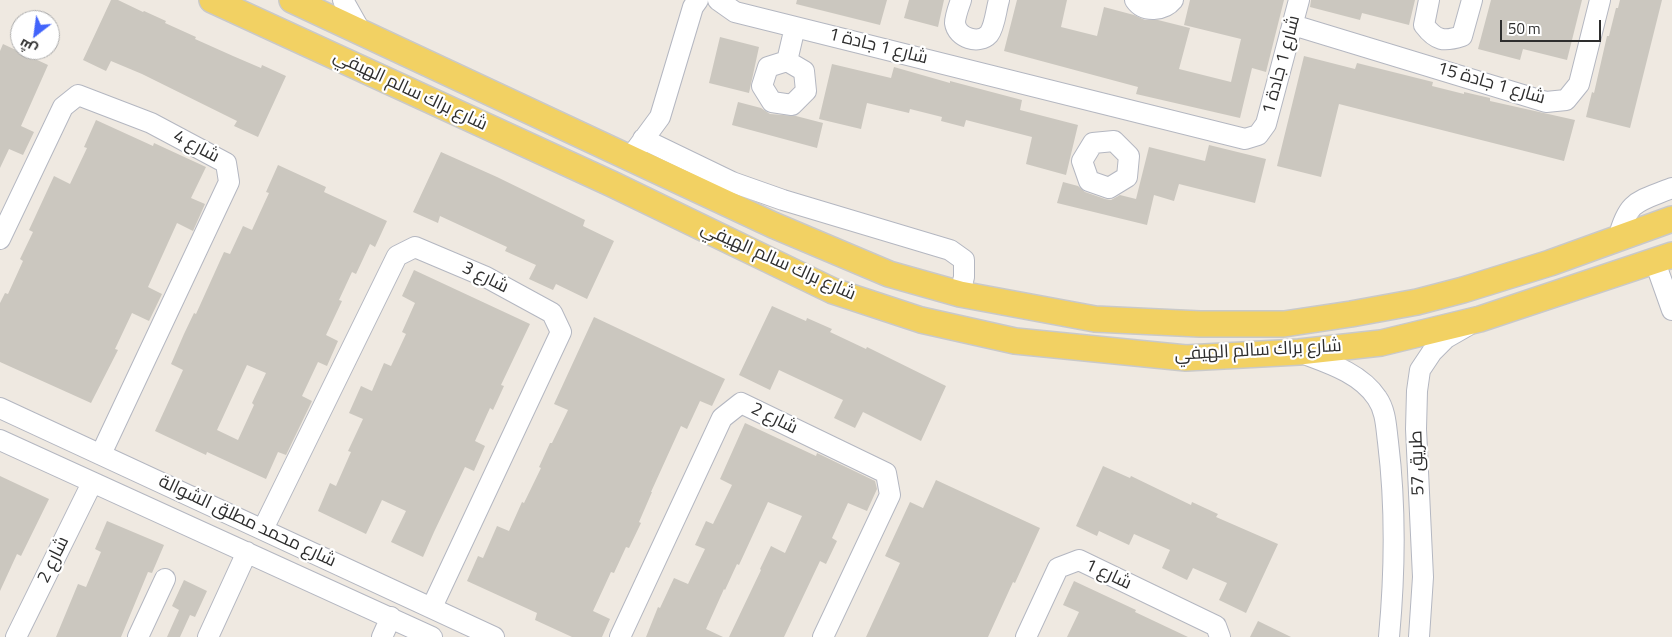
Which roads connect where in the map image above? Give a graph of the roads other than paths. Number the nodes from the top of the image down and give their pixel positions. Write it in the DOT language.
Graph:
graph roads {
  1 [pos="212,0"];
  2 [pos="292,0"];
  3 [pos="343,0"];
  4 [pos="698,0"];
  5 [pos="718,0"];
  6 [pos="961,0"];
  7 [pos="999,0"];
  8 [pos="1135,0"];
  9 [pos="1173,0"];
  10 [pos="1300,0"];
  11 [pos="1429,0"];
  12 [pos="1472,0"];
  13 [pos="1600,0"];
  14 [pos="1293,25"];
  15 [pos="795,27"];
  16 [pos="361,32"];
  17 [pos="969,39"];
  18 [pos="1440,40"];
  19 [pos="787,61"];
  20 [pos="1428,66"];
  21 [pos="961,68"];
  22 [pos="1120,108"];
  23 [pos="1114,141"];
  24 [pos="637,148"];
  25 [pos="612,184"];
  26 [pos="1672,188"];
  27 [pos="783,200"];
  28 [pos="727,204"];
  29 [pos="1672,219"];
  30 [pos="773,225"];
  31 [pos="714,234"];
  32 [pos="0,239"];
  33 [pos="1618,239"];
  34 [pos="1663,258"];
  35 [pos="960,294"];
  36 [pos="1672,310"];
  37 [pos="1480,319"];
  38 [pos="1299,352"];
  39 [pos="2,409"];
  40 [pos="43,428"];
  41 [pos="0,429"];
  42 [pos="0,440"];
  43 [pos="101,454"];
  44 [pos="37,457"];
  45 [pos="92,483"];
  46 [pos="263,529"];
  47 [pos="247,552"];
  48 [pos="165,579"];
  49 [pos="432,607"];
  50 [pos="391,617"];
  51 [pos="16,637"];
  52 [pos="138,637"];
  53 [pos="208,637"];
  54 [pos="382,637"];
  55 [pos="432,637"];
  56 [pos="494,637"];
  57 [pos="620,637"];
  58 [pos="823,637"];
  59 [pos="1026,637"];
  60 [pos="1220,637"];
  61 [pos="1389,637"];
  62 [pos="1419,637"];
  1 -- 25 [label="main road, شارع براك سالم الهيفي"];
  2 -- 16 [label="main road, شارع براك سالم الهيفي"];
  3 -- 16 [label="street"];
  4 -- 24 [label="street"];
  5 -- 15 [label="street, شارع 1 جادة 1"];
  6 -- 17 [label="street"];
  7 -- 17 [label="street"];
  8 -- 9 [label="street"];
  10 -- 14 [label="street, شارع 1 جادة 1"];
  11 -- 18 [label="street, شارع 1 جادة 15"];
  12 -- 18 [label="street, شارع 1 جادة 15"];
  13 -- 20 [label="street, شارع 1 جادة 15"];
  14 -- 20 [label="street, شارع 1 جادة 15"];
  14 -- 22 [label="street, شارع 1 جادة 1"];
  15 -- 19 [label="street"];
  15 -- 21 [label="street, شارع 1 جادة 1"];
  16 -- 24 [label="main road, شارع براك سالم الهيفي"];
  17 -- 21 [label="street"];
  18 -- 20 [label="street, شارع 1 جادة 15"];
  21 -- 22 [label="street, شارع 1 جادة 1"];
  22 -- 23 [label="street"];
  24 -- 25 [label="main road"];
  24 -- 27 [label="street"];
  24 -- 28 [label="main road, شارع براك سالم الهيفي"];
  25 -- 31 [label="main road, شارع براك سالم الهيفي"];
  26 -- 33 [label="street"];
  27 -- 30 [label="street"];
  27 -- 35 [label="street"];
  28 -- 30 [label="main road, شارع براك سالم الهيفي"];
  28 -- 31 [label="main road"];
  29 -- 33 [label="main road, شارع براك سالم الهيفي"];
  30 -- 35 [label="main road, شارع براك سالم الهيفي"];
  31 -- 38 [label="main road, شارع براك سالم الهيفي"];
  32 -- 43 [label="street, شارع 4"];
  33 -- 35 [label="main road, شارع براك سالم الهيفي"];
  34 -- 36 [label="street"];
  34 -- 37 [label="main road, شارع براك سالم الهيفي"];
  37 -- 38 [label="main road, شارع براك سالم الهيفي"];
  37 -- 62 [label="street, طريق 57"];
  38 -- 61 [label="street, طريق 57"];
  39 -- 40 [label="street, شارع محمد مطلق الشوالة"];
  39 -- 41 [label="street"];
  40 -- 43 [label="street, شارع محمد مطلق الشوالة"];
  40 -- 44 [label="street"];
  42 -- 44 [label="street, شارع محمد مطلق الشوالة"];
  43 -- 46 [label="street, شارع محمد مطلق الشوالة"];
  44 -- 45 [label="street, شارع محمد مطلق الشوالة"];
  45 -- 47 [label="street, شارع محمد مطلق الشوالة"];
  45 -- 51 [label="street, شارع 2"];
  46 -- 49 [label="street, شارع محمد مطلق الشوالة"];
  46 -- 49 [label="street, شارع 3"];
  47 -- 50 [label="street, شارع محمد مطلق الشوالة"];
  47 -- 53 [label="street"];
  48 -- 52 [label="street"];
  49 -- 56 [label="street, شارع محمد مطلق الشوالة"];
  50 -- 54 [label="street"];
  50 -- 55 [label="street, شارع محمد مطلق الشوالة"];
  57 -- 58 [label="street, شارع 2"];
  59 -- 60 [label="street, شارع 1"];
}
